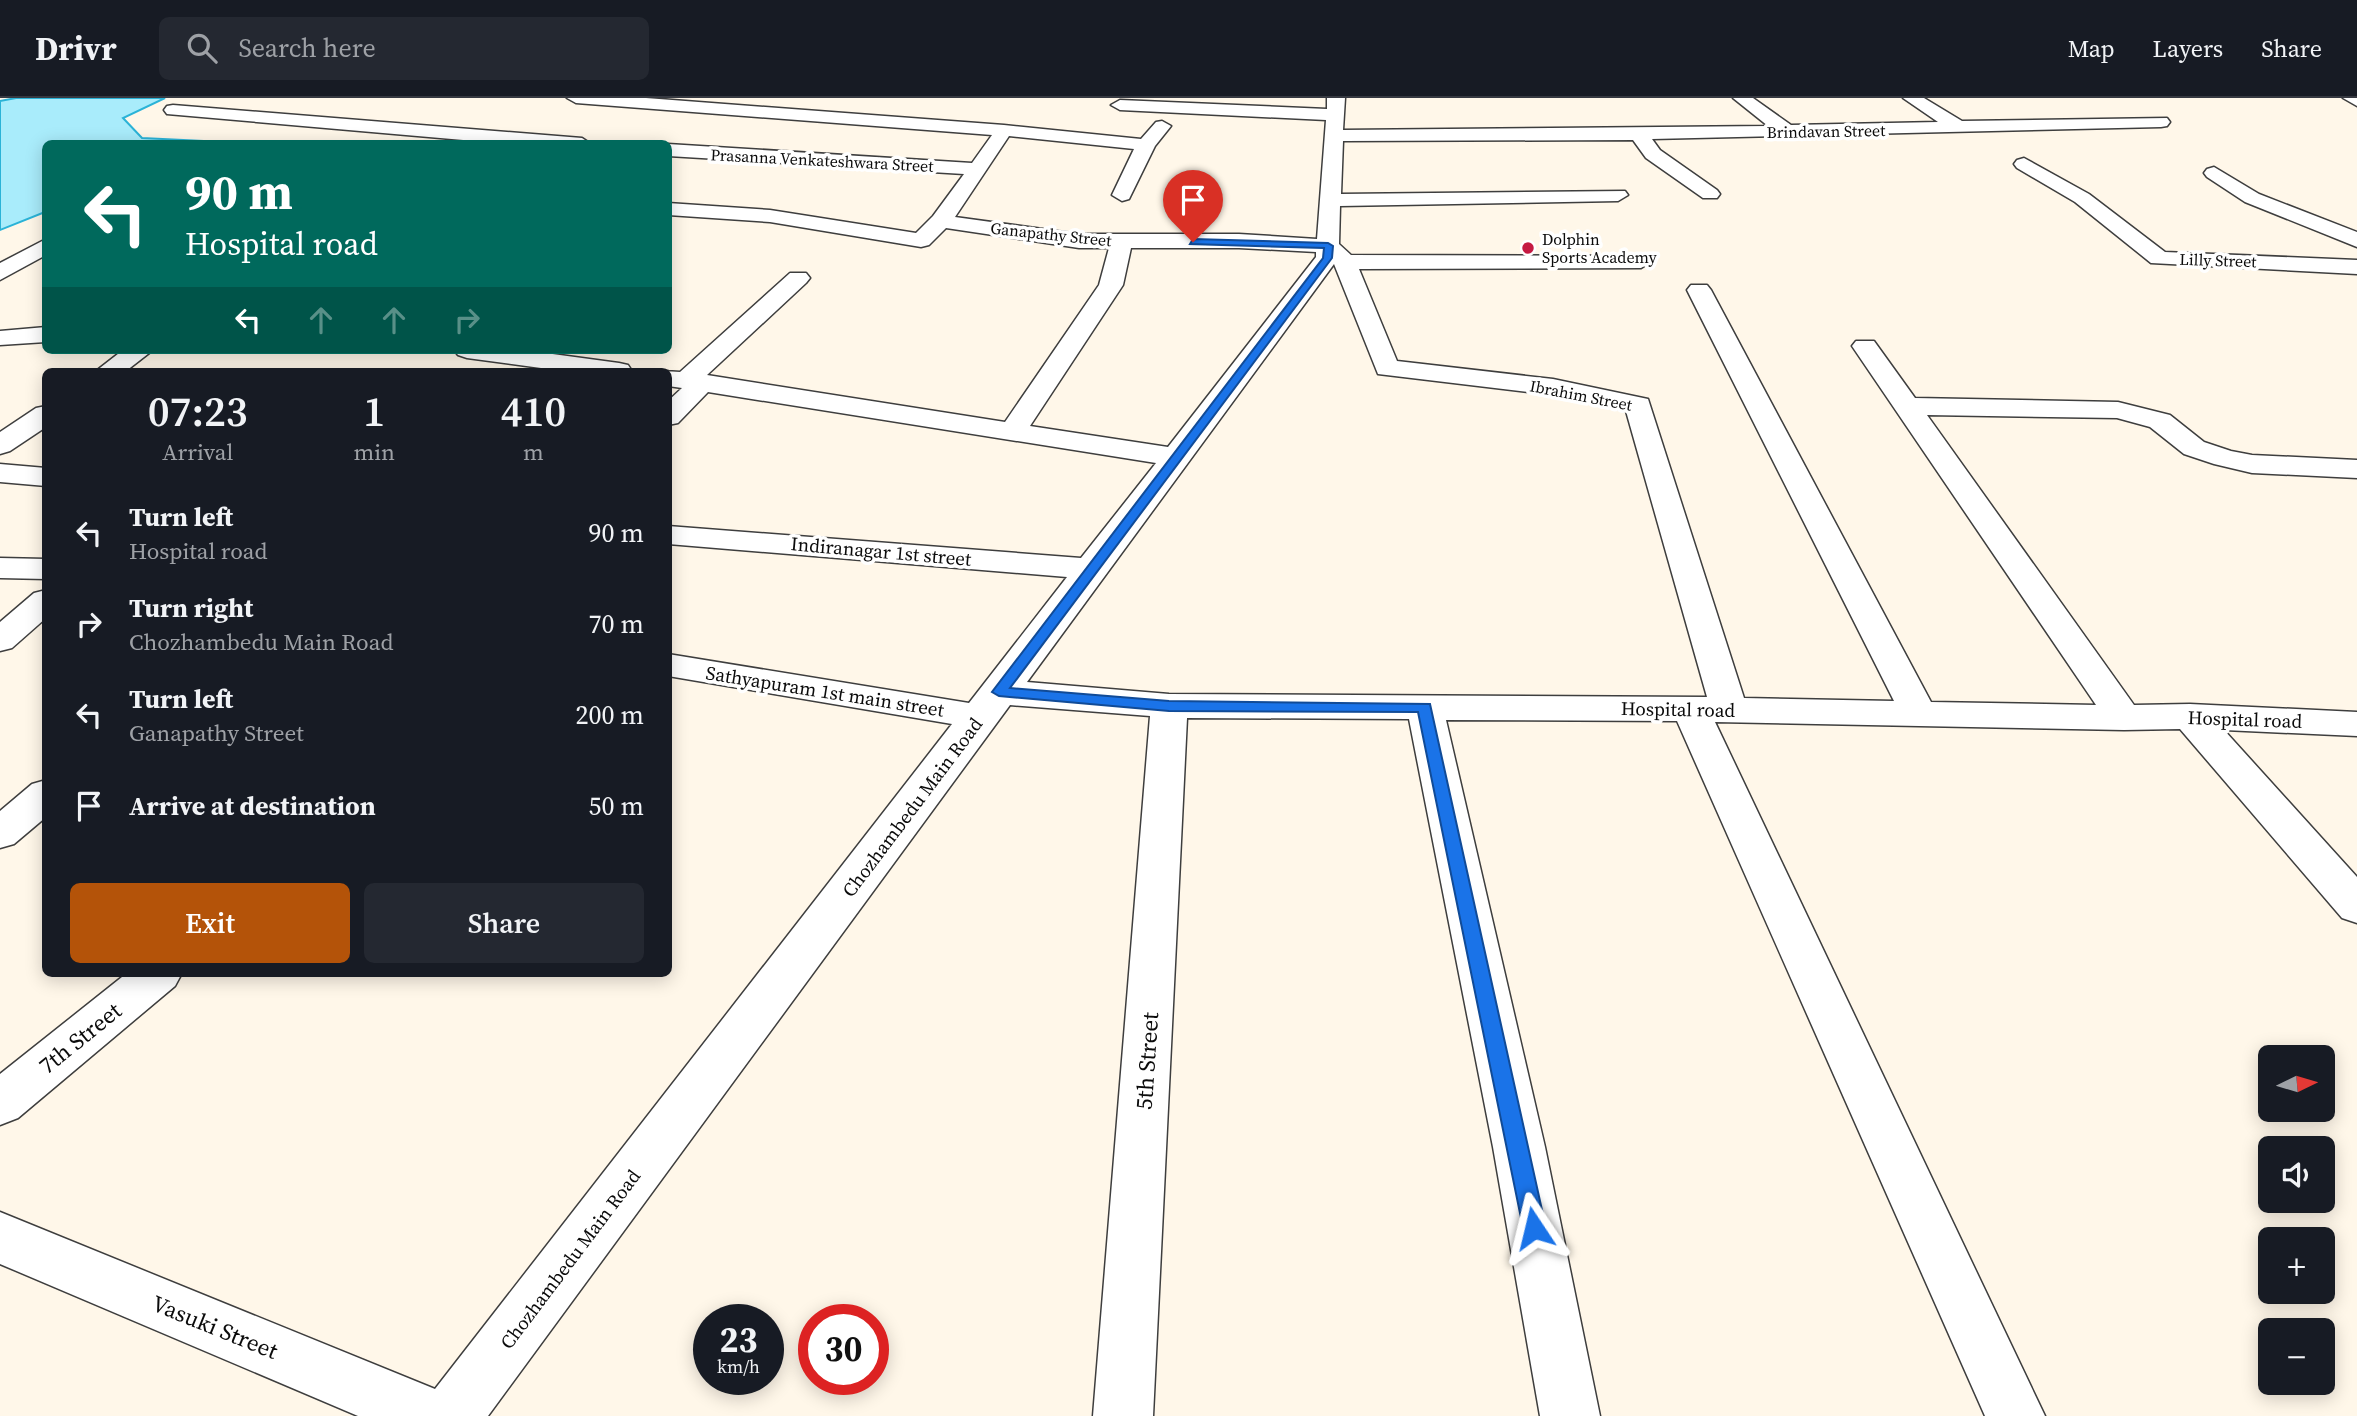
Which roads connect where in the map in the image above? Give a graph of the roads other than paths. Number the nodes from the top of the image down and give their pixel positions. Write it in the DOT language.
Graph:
graph roads {
  1 [pos="576,98"];
  2 [pos="847,98"];
  3 [pos="1742,98"];
  4 [pos="1912,98"];
  5 [pos="2352,98"];
  6 [pos="643,100"];
  7 [pos="2357,101"];
  8 [pos="1120,106"];
  9 [pos="1177,108"];
  10 [pos="173,110"];
  11 [pos="824,114"];
  12 [pos="1335,116"];
  13 [pos="2161,122"];
  14 [pos="1958,127"];
  15 [pos="1004,130"];
  16 [pos="1787,131"];
  17 [pos="1638,134"];
  18 [pos="534,140"];
  19 [pos="1146,145"];
  20 [pos="672,150"];
  21 [pos="2024,164"];
  22 [pos="975,169"];
  23 [pos="2214,173"];
  24 [pos="1710,194"];
  25 [pos="1122,195"];
  26 [pos="1618,195"];
  27 [pos="1331,200"];
  28 [pos="672,209"];
  29 [pos="941,221"];
  30 [pos="2357,240"];
  31 [pos="1121,242"];
  32 [pos="42,247"];
  33 [pos="1336,254"];
  34 [pos="1641,261"];
  35 [pos="2357,267"];
  36 [pos="0,273"];
  37 [pos="798,278"];
  38 [pos="1699,290"];
  39 [pos="0,315"];
  40 [pos="42,316"];
  41 [pos="42,334"];
  42 [pos="0,338"];
  43 [pos="1865,346"];
  44 [pos="134,354"];
  45 [pos="533,354"];
  46 [pos="113,368"];
  47 [pos="604,368"];
  48 [pos="686,380"];
  49 [pos="1908,407"];
  50 [pos="672,409"];
  51 [pos="42,417"];
  52 [pos="1013,431"];
  53 [pos="0,445"];
  54 [pos="1176,457"];
  55 [pos="2357,470"];
  56 [pos="0,473"];
  57 [pos="42,477"];
  58 [pos="672,535"];
  59 [pos="0,568"];
  60 [pos="42,569"];
  61 [pos="1092,569"];
  62 [pos="42,603"];
  63 [pos="0,639"];
  64 [pos="672,665"];
  65 [pos="990,704"];
  66 [pos="1169,706"];
  67 [pos="1425,707"];
  68 [pos="1709,709"];
  69 [pos="1919,714"];
  70 [pos="2190,716"];
  71 [pos="2124,718"];
  72 [pos="2357,724"];
  73 [pos="42,797"];
  74 [pos="0,833"];
  75 [pos="2357,906"];
  76 [pos="154,977"];
  77 [pos="0,1103"];
  78 [pos="0,1238"];
  79 [pos="429,1416"];
  80 [pos="451,1416"];
  81 [pos="1122,1416"];
  82 [pos="1570,1416"];
  83 [pos="2015,1416"];
  1 -- 6 [label="street"];
  2 -- 11 [label="street"];
  3 -- 16 [label="street"];
  4 -- 14 [label="street"];
  5 -- 7 [label="street"];
  6 -- 11 [label="street"];
  8 -- 9 [label="street, Brindavan Street"];
  9 -- 12 [label="street, Brindavan Street"];
  9 -- 19 [label="street"];
  10 -- 18 [label="street"];
  11 -- 15 [label="street"];
  12 -- 17 [label="street, Brindavan Street"];
  12 -- 27 [label="street, Chozhambedu Main Road"];
  13 -- 14 [label="street, Brindavan Street"];
  14 -- 16 [label="street, Brindavan Street"];
  15 -- 19 [label="street"];
  15 -- 22 [label="street"];
  16 -- 17 [label="street, Brindavan Street"];
  17 -- 24 [label="street"];
  19 -- 25 [label="street"];
  20 -- 22 [label="street, Prasanna Venkateshwara Street"];
  21 -- 35 [label="street, Lilly Street"];
  22 -- 29 [label="street"];
  23 -- 30 [label="street"];
  26 -- 27 [label="street"];
  27 -- 33 [label="street, Chozhambedu Main Road"];
  28 -- 29 [label="street"];
  29 -- 31 [label="street, Ganapathy Street"];
  31 -- 33 [label="street, Ganapathy Street"];
  31 -- 52 [label="street"];
  32 -- 36 [label="street"];
  33 -- 34 [label="street, Ganapathy Street"];
  33 -- 54 [label="street, Chozhambedu Main Road"];
  33 -- 68 [label="street, Ibrahim Street"];
  37 -- 48 [label="street"];
  38 -- 69 [label="street"];
  39 -- 40 [label="street"];
  41 -- 42 [label="street"];
  43 -- 49 [label="street"];
  44 -- 46 [label="street"];
  45 -- 47 [label="street"];
  48 -- 50 [label="street"];
  48 -- 52 [label="street"];
  49 -- 55 [label="street"];
  49 -- 71 [label="street"];
  51 -- 53 [label="street"];
  52 -- 54 [label="street"];
  54 -- 61 [label="street, Chozhambedu Main Road"];
  56 -- 57 [label="street"];
  58 -- 61 [label="street, Indiranagar 1st street"];
  59 -- 60 [label="street"];
  61 -- 65 [label="street, Chozhambedu Main Road"];
  62 -- 63 [label="street"];
  64 -- 65 [label="street, Sathyapuram 1st main street"];
  65 -- 66 [label="street, Hospital road"];
  65 -- 80 [label="street, Chozhambedu Main Road"];
  66 -- 67 [label="street, Hospital road"];
  66 -- 81 [label="street, 5th Street"];
  67 -- 68 [label="street, Hospital road"];
  67 -- 82 [label="street"];
  68 -- 69 [label="street, Hospital road"];
  68 -- 83 [label="street"];
  69 -- 71 [label="street, Hospital road"];
  70 -- 71 [label="street, Hospital road"];
  70 -- 72 [label="street, Hospital road"];
  70 -- 75 [label="street"];
  73 -- 74 [label="street"];
  76 -- 77 [label="street, 7th Street"];
  78 -- 79 [label="street, Vasuki Street"];
}
